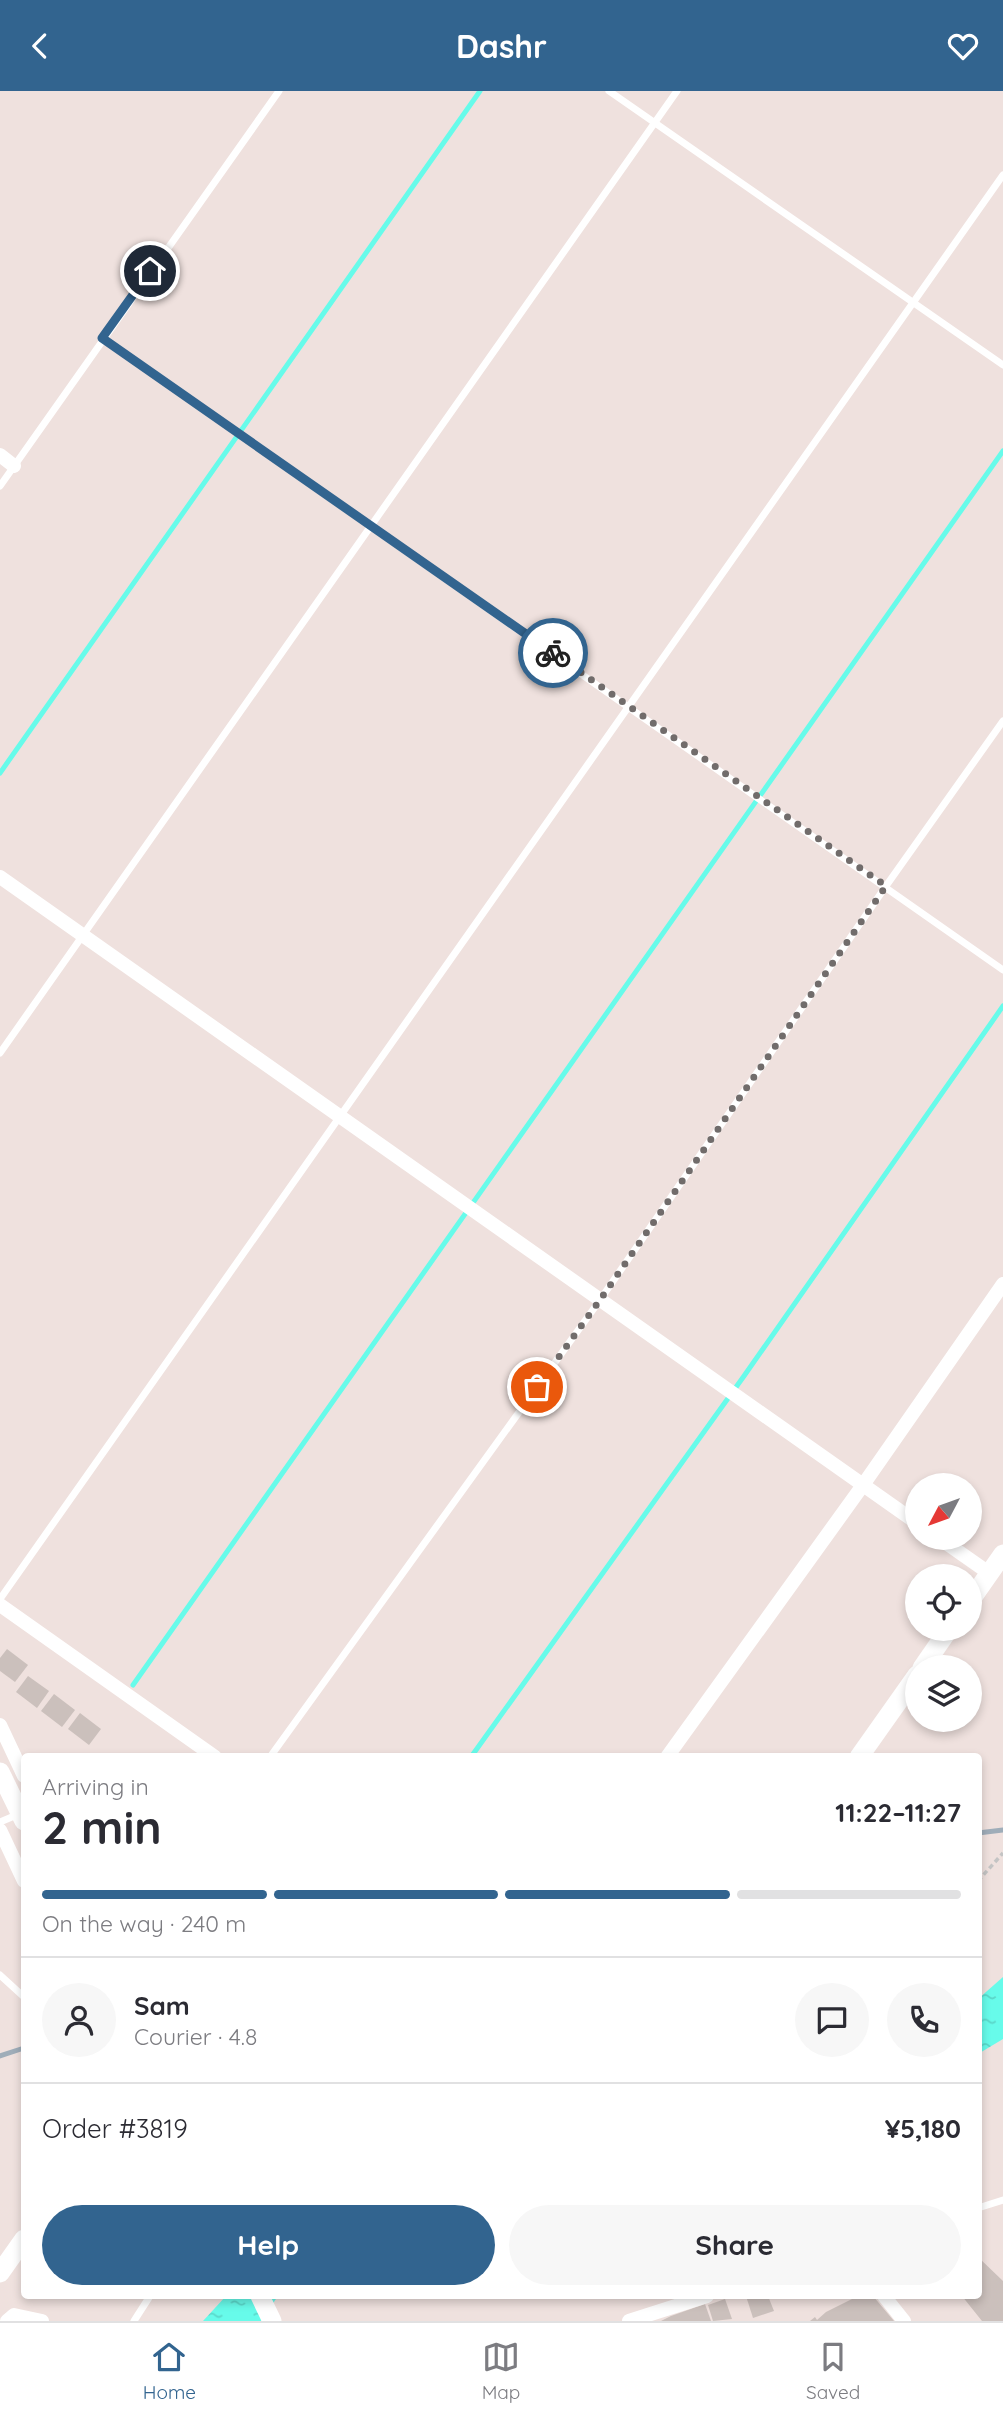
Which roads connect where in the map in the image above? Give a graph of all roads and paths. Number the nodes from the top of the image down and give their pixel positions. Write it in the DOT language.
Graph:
graph roads {
  1 [pos="278,91"];
  2 [pos="609,91"];
  3 [pos="677,91"];
  4 [pos="654,123"];
  5 [pos="1003,175"];
  6 [pos="914,302"];
  7 [pos="102,338"];
  8 [pos="1003,365"];
  9 [pos="0,455"];
  10 [pos="14,466"];
  11 [pos="0,486"];
  12 [pos="371,526"];
  13 [pos="629,707"];
  14 [pos="1003,721"];
  15 [pos="0,877"];
  16 [pos="886,886"];
  17 [pos="83,935"];
  18 [pos="1003,970"];
  19 [pos="0,1053"];
  20 [pos="342,1116"];
  21 [pos="1003,1285"];
  22 [pos="600,1300"];
  23 [pos="863,1485"];
  24 [pos="905,1515"];
  25 [pos="958,1551"];
  26 [pos="1003,1554"];
  27 [pos="989,1573"];
  28 [pos="982,1583"];
  29 [pos="0,1599"];
  30 [pos="0,1605"];
  31 [pos="905,1692"];
  32 [pos="0,1725"];
  33 [pos="209,1753"];
  34 [pos="274,1753"];
  35 [pos="670,1753"];
  36 [pos="862,1753"];
  37 [pos="21,1770"];
  38 [pos="0,1772"];
  39 [pos="21,1813"];
  40 [pos="21,1815"];
  41 [pos="0,1822"];
  42 [pos="0,1830"];
  43 [pos="1003,1853"];
  44 [pos="21,1875"];
  45 [pos="982,1877"];
  46 [pos="0,1975"];
  47 [pos="21,1994"];
  48 [pos="1003,2200"];
  49 [pos="982,2207"];
  50 [pos="21,2243"];
  51 [pos="0,2273"];
  52 [pos="148,2299"];
  53 [pos="261,2299"];
  54 [pos="698,2299"];
  55 [pos="886,2299"];
  56 [pos="7,2321"];
  57 [pos="42,2321"];
  58 [pos="134,2321"];
  59 [pos="272,2321"];
  60 [pos="629,2321"];
  61 [pos="904,2321"];
  1 -- 7 [label="lane"];
  2 -- 4 [label="lane"];
  3 -- 4 [label="lane"];
  4 -- 6 [label="lane"];
  4 -- 12 [label="lane"];
  5 -- 6 [label="lane"];
  6 -- 8 [label="lane"];
  6 -- 13 [label="lane"];
  7 -- 10 [label="lane"];
  7 -- 12 [label="lane"];
  9 -- 10 [label="street"];
  10 -- 11 [label="lane"];
  12 -- 13 [label="lane"];
  12 -- 17 [label="lane"];
  13 -- 16 [label="lane"];
  13 -- 20 [label="lane"];
  14 -- 16 [label="lane"];
  15 -- 17 [label="street"];
  16 -- 18 [label="lane"];
  16 -- 22 [label="lane"];
  17 -- 19 [label="lane"];
  17 -- 20 [label="street"];
  20 -- 22 [label="street"];
  20 -- 29 [label="lane"];
  21 -- 23 [label="street"];
  22 -- 23 [label="street"];
  22 -- 34 [label="lane"];
  23 -- 24 [label="street"];
  23 -- 35 [label="street"];
  25 -- 27 [label="street"];
  26 -- 27 [label="street"];
  27 -- 28 [label="street"];
  30 -- 33 [label="street"];
  31 -- 36 [label="street"];
  32 -- 37 [label="street"];
  38 -- 40 [label="street"];
  39 -- 41 [label="lane"];
  42 -- 44 [label="street"];
  43 -- 45 [label="path"];
  46 -- 47 [label="lane"];
  48 -- 49 [label="lane"];
  50 -- 51 [label="street"];
  52 -- 58 [label="lane"];
  53 -- 59 [label="street"];
  54 -- 60 [label="street"];
  55 -- 61 [label="street"];
  56 -- 57 [label="street"];
}
